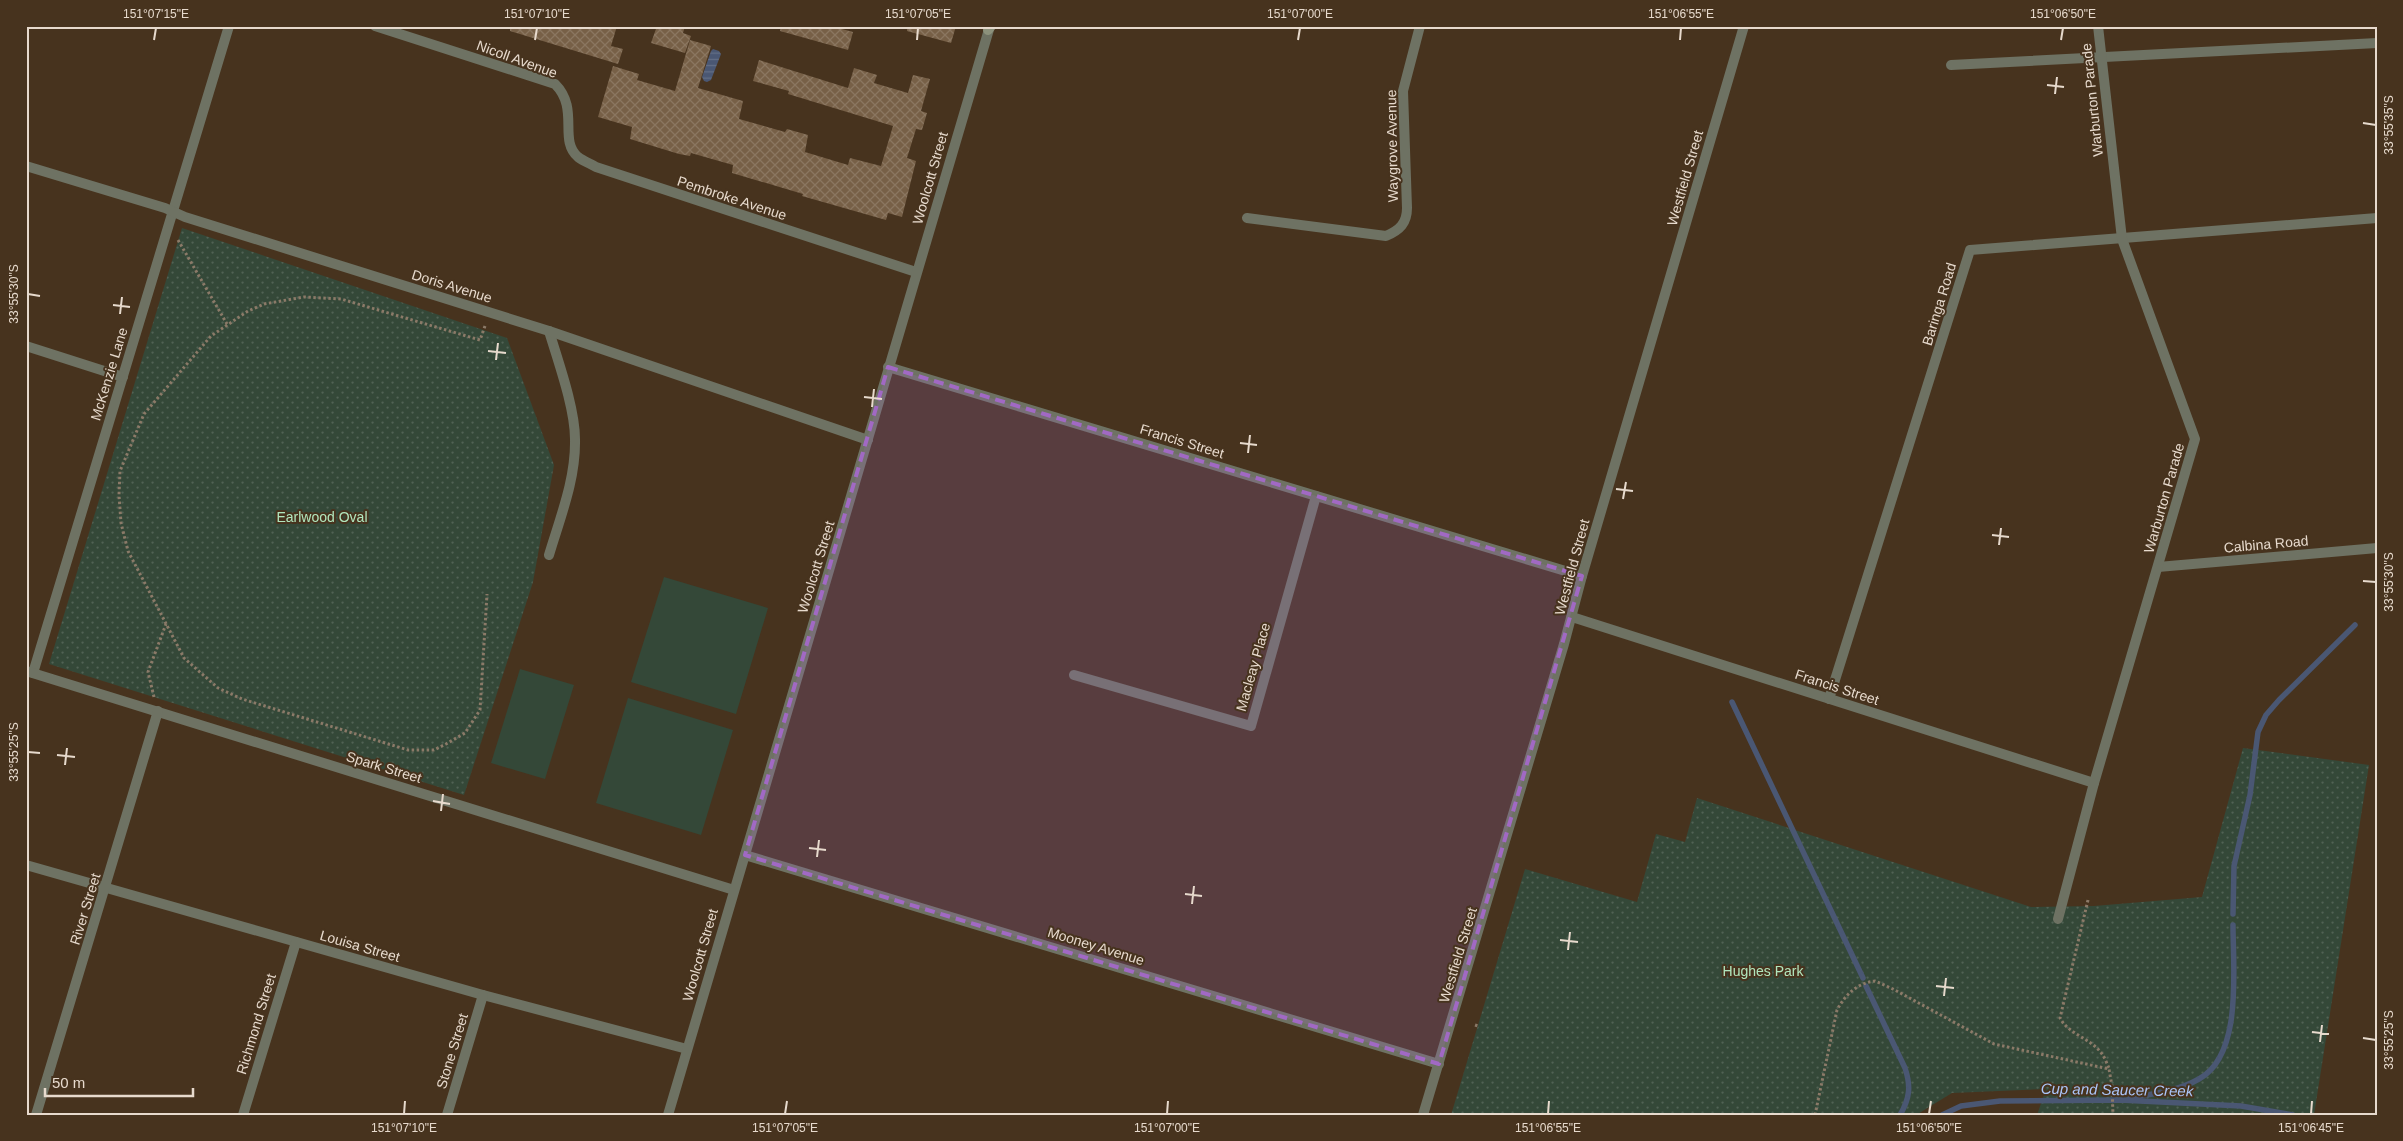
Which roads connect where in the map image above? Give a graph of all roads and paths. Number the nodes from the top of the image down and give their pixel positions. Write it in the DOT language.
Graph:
graph roads {
  1 [pos="229,26"];
  2 [pos="374,26"];
  3 [pos="1420,26"];
  4 [pos="1744,26"];
  5 [pos="2098,26"];
  6 [pos="990,28"];
  7 [pos="2377,43"];
  8 [pos="2100,57"];
  9 [pos="1951,65"];
  10 [pos="568,121"];
  11 [pos="26,166"];
  12 [pos="174,212"];
  13 [pos="1247,218"];
  14 [pos="2377,218"];
  15 [pos="169,224"];
  16 [pos="2122,239"];
  17 [pos="916,272"];
  18 [pos="227,324"];
  19 [pos="485,325"];
  20 [pos="549,331"];
  21 [pos="26,346"];
  22 [pos="888,368"];
  23 [pos="123,377"];
  24 [pos="868,440"];
  25 [pos="1316,496"];
  26 [pos="2377,548"];
  27 [pos="549,555"];
  28 [pos="2158,567"];
  29 [pos="1582,576"];
  30 [pos="487,594"];
  31 [pos="1572,617"];
  32 [pos="166,623"];
  33 [pos="30,672"];
  34 [pos="1074,675"];
  35 [pos="1829,698"];
  36 [pos="155,710"];
  37 [pos="2094,783"];
  38 [pos="745,855"];
  39 [pos="26,865"];
  40 [pos="106,888"];
  41 [pos="734,890"];
  42 [pos="2088,900"];
  43 [pos="2058,919"];
  44 [pos="296,942"];
  45 [pos="483,995"];
  46 [pos="687,1049"];
  47 [pos="1439,1064"];
  48 [pos="2109,1069"];
  49 [pos="36,1115"];
  50 [pos="243,1115"];
  51 [pos="447,1115"];
  52 [pos="668,1115"];
  53 [pos="1423,1115"];
  54 [pos="1815,1115"];
  55 [pos="2113,1115"];
  1 -- 12 [label="street, McKenzie Lane"];
  2 -- 10 [label="street, Nicoll Avenue"];
  3 -- 13 [label="street, Waygrove Avenue"];
  4 -- 29 [label="street, Westfield Street"];
  5 -- 8 [label="street, Warburton Parade"];
  6 -- 17 [label="street, Woolcott Street"];
  7 -- 8 [label="street"];
  8 -- 9 [label="street"];
  8 -- 16 [label="street, Warburton Parade"];
  10 -- 17 [label="street, Pembroke Avenue"];
  11 -- 12 [label="street, Doris Avenue"];
  12 -- 15 [label="street, McKenzie Lane"];
  12 -- 20 [label="street, Doris Avenue"];
  14 -- 16 [label="street, Baringa Road"];
  15 -- 18 [label="path"];
  15 -- 23 [label="street, McKenzie Lane"];
  16 -- 28 [label="street, Warburton Parade"];
  16 -- 35 [label="street, Baringa Road"];
  17 -- 22 [label="street, Woolcott Street"];
  18 -- 19 [label="path"];
  18 -- 32 [label="path"];
  20 -- 24 [label="street, Doris Avenue"];
  20 -- 27 [label="street"];
  21 -- 23 [label="street"];
  22 -- 24 [label="street, Woolcott Street"];
  22 -- 25 [label="street, Francis Street"];
  23 -- 33 [label="street, McKenzie Lane"];
  24 -- 38 [label="street, Woolcott Street"];
  25 -- 29 [label="street, Francis Street"];
  25 -- 34 [label="street, Macleay Place"];
  26 -- 28 [label="street, Calbina Road"];
  28 -- 37 [label="street, Warburton Parade"];
  29 -- 31 [label="street, Westfield Street"];
  30 -- 32 [label="path"];
  31 -- 35 [label="street, Francis Street"];
  31 -- 47 [label="street, Westfield Street"];
  32 -- 36 [label="path"];
  33 -- 36 [label="street, Spark Street"];
  35 -- 37 [label="street, Francis Street"];
  36 -- 40 [label="street, River Street"];
  36 -- 41 [label="street, Spark Street"];
  37 -- 43 [label="street, Warburton Parade"];
  38 -- 41 [label="street, Woolcott Street"];
  38 -- 47 [label="street, Mooney Avenue"];
  39 -- 40 [label="street, Louisa Street"];
  40 -- 44 [label="street, Louisa Street"];
  40 -- 49 [label="street, River Street"];
  41 -- 46 [label="street, Woolcott Street"];
  42 -- 48 [label="path"];
  44 -- 45 [label="street, Louisa Street"];
  44 -- 50 [label="street, Richmond Street"];
  45 -- 46 [label="street, Louisa Street"];
  45 -- 51 [label="street, Stone Street"];
  46 -- 52 [label="street, Woolcott Street"];
  47 -- 53 [label="street, Westfield Street"];
  48 -- 54 [label="path"];
  48 -- 55 [label="path"];
}
